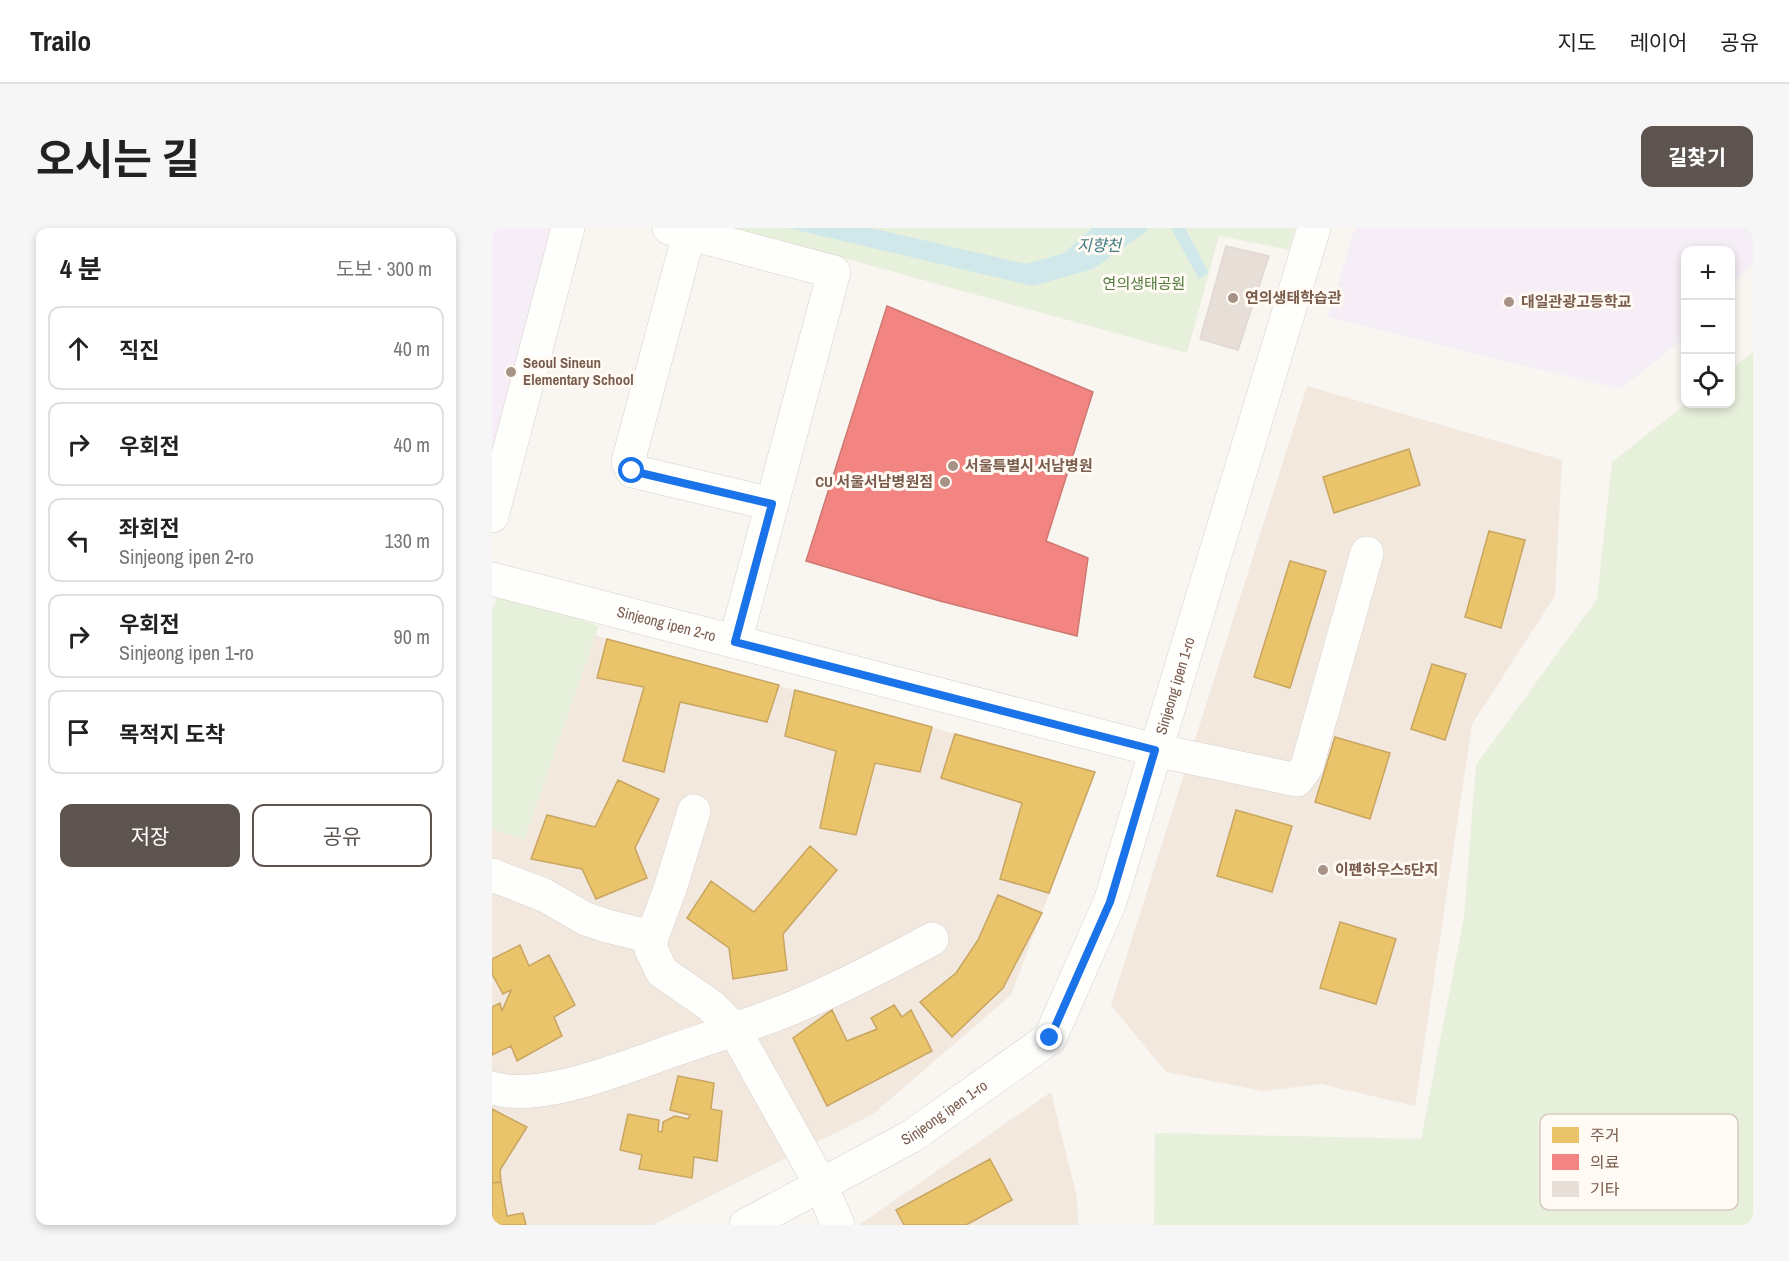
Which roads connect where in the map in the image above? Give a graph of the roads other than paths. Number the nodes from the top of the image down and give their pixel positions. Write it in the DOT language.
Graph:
graph roads {
  1 [pos="568,228"];
  2 [pos="1314,228"];
  3 [pos="679,231"];
  4 [pos="772,504"];
  5 [pos="492,516"];
  6 [pos="1367,553"];
  7 [pos="492,579"];
  8 [pos="735,642"];
  9 [pos="1155,750"];
  10 [pos="694,811"];
  11 [pos="492,875"];
  12 [pos="652,937"];
  13 [pos="932,939"];
  14 [pos="734,1029"];
  15 [pos="492,1088"];
  16 [pos="821,1185"];
  17 [pos="746,1225"];
  18 [pos="838,1225"];
  1 -- 5 [label="street"];
  2 -- 9 [label="street, Sinjeong ipen 1-ro"];
  3 -- 4 [label="street"];
  3 -- 4 [label="street"];
  4 -- 8 [label="street"];
  6 -- 9 [label="street, Sinjeong ipen 2-ro"];
  7 -- 8 [label="street, Sinjeong ipen 2-ro"];
  8 -- 9 [label="street, Sinjeong ipen 2-ro"];
  9 -- 16 [label="street, Sinjeong ipen 1-ro"];
  10 -- 12 [label="street"];
  11 -- 12 [label="street"];
  12 -- 14 [label="street"];
  13 -- 14 [label="street"];
  14 -- 15 [label="street"];
  14 -- 16 [label="street"];
  16 -- 17 [label="street, Sinjeong ipen 1-ro"];
  16 -- 18 [label="street"];
}
